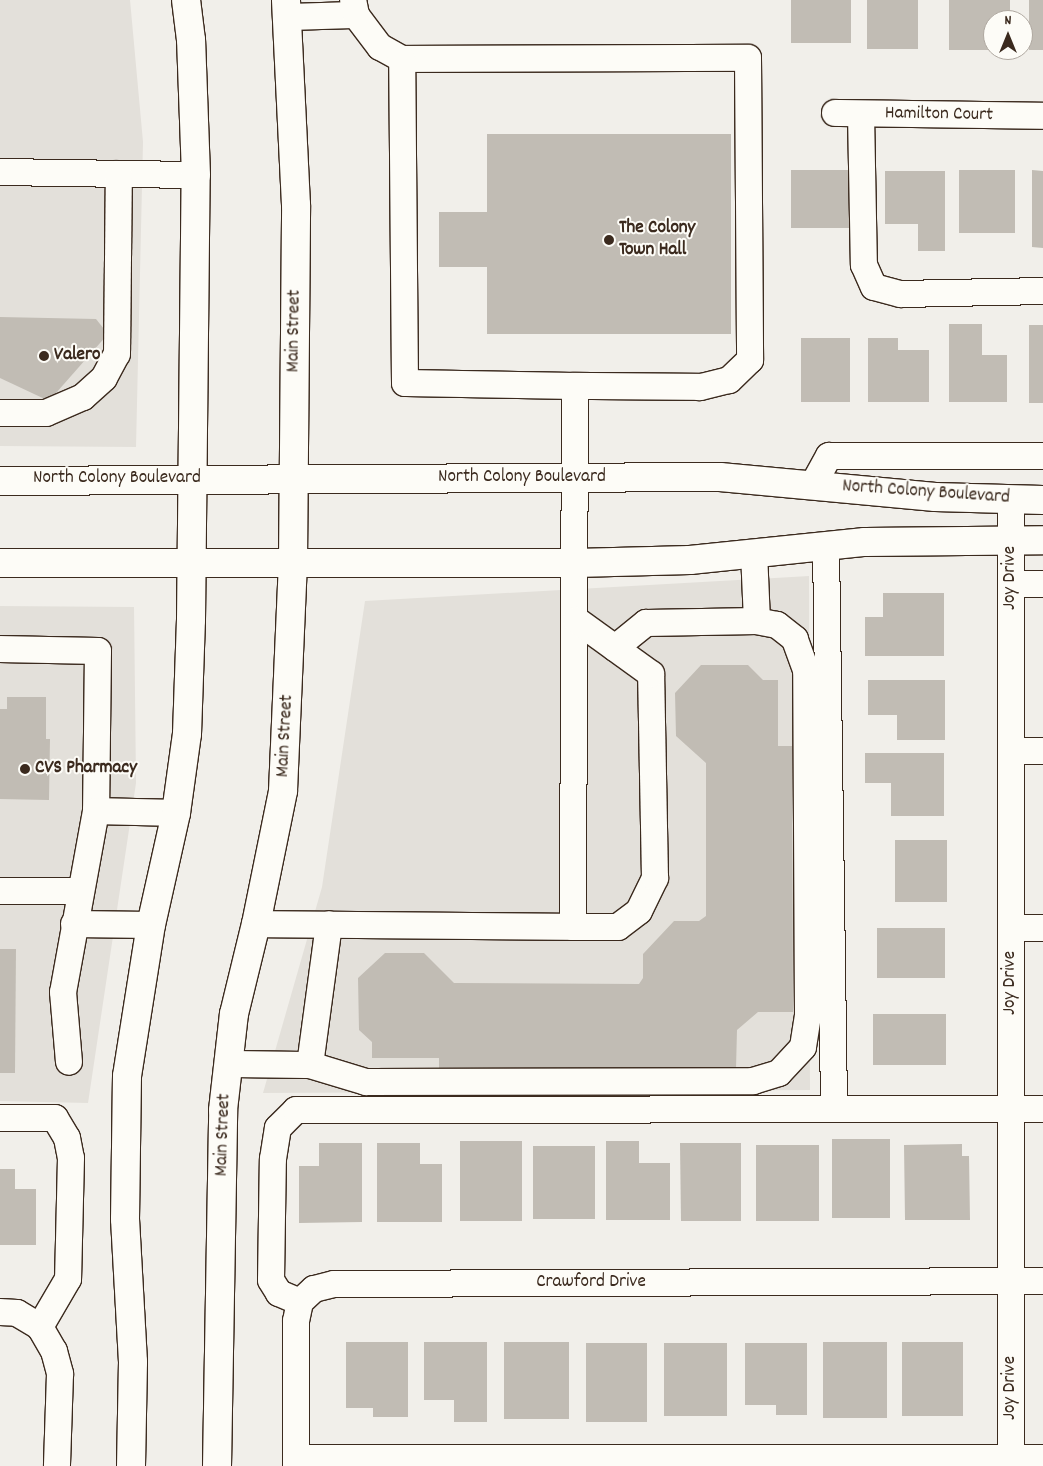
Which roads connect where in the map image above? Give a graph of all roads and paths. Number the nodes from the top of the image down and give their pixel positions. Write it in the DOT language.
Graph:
graph roads {
  1 [pos="186,0"];
  2 [pos="355,8"];
  3 [pos="286,9"];
  4 [pos="402,59"];
  5 [pos="836,113"];
  6 [pos="861,114"];
  7 [pos="1043,116"];
  8 [pos="0,172"];
  9 [pos="120,174"];
  10 [pos="196,175"];
  11 [pos="1043,291"];
  12 [pos="575,386"];
  13 [pos="0,413"];
  14 [pos="1043,456"];
  15 [pos="294,478"];
  16 [pos="575,478"];
  17 [pos="193,479"];
  18 [pos="0,481"];
  19 [pos="814,483"];
  20 [pos="1011,500"];
  21 [pos="1043,500"];
  22 [pos="1043,540"];
  23 [pos="1011,541"];
  24 [pos="826,546"];
  25 [pos="754,554"];
  26 [pos="293,562"];
  27 [pos="0,563"];
  28 [pos="193,563"];
  29 [pos="576,563"];
  30 [pos="1011,584"];
  31 [pos="1043,584"];
  32 [pos="576,620"];
  33 [pos="757,620"];
  34 [pos="615,648"];
  35 [pos="0,649"];
  36 [pos="1011,751"];
  37 [pos="1043,751"];
  38 [pos="96,811"];
  39 [pos="176,813"];
  40 [pos="0,891"];
  41 [pos="81,891"];
  42 [pos="74,924"];
  43 [pos="256,924"];
  44 [pos="329,924"];
  45 [pos="151,925"];
  46 [pos="573,927"];
  47 [pos="1011,928"];
  48 [pos="1043,928"];
  49 [pos="70,1062"];
  50 [pos="228,1064"];
  51 [pos="310,1065"];
  52 [pos="834,1108"];
  53 [pos="1011,1109"];
  54 [pos="1043,1109"];
  55 [pos="0,1118"];
  56 [pos="1011,1281"];
  57 [pos="1043,1281"];
  58 [pos="300,1302"];
  59 [pos="0,1312"];
  60 [pos="40,1327"];
  61 [pos="1043,1458"];
  62 [pos="296,1462"];
  63 [pos="1011,1462"];
  64 [pos="58,1466"];
  65 [pos="131,1466"];
  66 [pos="217,1466"];
  1 -- 10 [label="main road"];
  2 -- 3 [label="street"];
  2 -- 4 [label="street"];
  3 -- 15 [label="main road, Main Street"];
  4 -- 12 [label="street"];
  4 -- 12 [label="street"];
  5 -- 6 [label="street, Hamilton Court"];
  6 -- 7 [label="street, Hamilton Court"];
  6 -- 11 [label="street"];
  8 -- 9 [label="street"];
  9 -- 10 [label="street"];
  9 -- 13 [label="street"];
  10 -- 17 [label="main road"];
  12 -- 16 [label="street"];
  14 -- 19 [label="street"];
  15 -- 16 [label="main road, North Colony Boulevard"];
  15 -- 17 [label="main road, North Colony Boulevard"];
  15 -- 26 [label="main road, Main Street"];
  16 -- 19 [label="main road, North Colony Boulevard"];
  16 -- 29 [label="street"];
  17 -- 18 [label="main road, North Colony Boulevard"];
  17 -- 28 [label="main road"];
  19 -- 20 [label="main road, North Colony Boulevard"];
  20 -- 21 [label="main road, North Colony Boulevard"];
  20 -- 23 [label="street, Joy Drive"];
  22 -- 23 [label="main road"];
  23 -- 24 [label="main road"];
  23 -- 30 [label="street, Joy Drive"];
  24 -- 25 [label="main road"];
  24 -- 52 [label="street"];
  25 -- 29 [label="main road"];
  25 -- 33 [label="street"];
  26 -- 28 [label="main road"];
  26 -- 29 [label="main road"];
  26 -- 43 [label="main road, Main Street"];
  27 -- 28 [label="main road"];
  28 -- 39 [label="main road"];
  29 -- 32 [label="street"];
  30 -- 31 [label="street"];
  30 -- 36 [label="street, Joy Drive"];
  32 -- 34 [label="street"];
  32 -- 46 [label="street"];
  33 -- 34 [label="street"];
  33 -- 51 [label="street"];
  34 -- 46 [label="street"];
  35 -- 38 [label="street"];
  36 -- 37 [label="street"];
  36 -- 47 [label="street, Joy Drive"];
  38 -- 39 [label="street"];
  38 -- 41 [label="street"];
  39 -- 45 [label="main road"];
  40 -- 41 [label="street"];
  41 -- 42 [label="street"];
  42 -- 45 [label="street"];
  42 -- 49 [label="street"];
  43 -- 44 [label="street"];
  43 -- 50 [label="main road, Main Street"];
  44 -- 46 [label="street"];
  44 -- 51 [label="street"];
  45 -- 65 [label="main road"];
  47 -- 48 [label="street"];
  47 -- 53 [label="street, Joy Drive"];
  50 -- 51 [label="street"];
  50 -- 66 [label="main road, Main Street"];
  52 -- 53 [label="street"];
  52 -- 58 [label="street"];
  53 -- 54 [label="street"];
  53 -- 56 [label="street, Joy Drive"];
  55 -- 60 [label="street"];
  56 -- 57 [label="street, Crawford Drive"];
  56 -- 58 [label="street, Crawford Drive"];
  56 -- 63 [label="street, Joy Drive"];
  58 -- 62 [label="street"];
  59 -- 60 [label="street"];
  60 -- 64 [label="street"];
  61 -- 63 [label="street"];
  62 -- 63 [label="street"];
}
